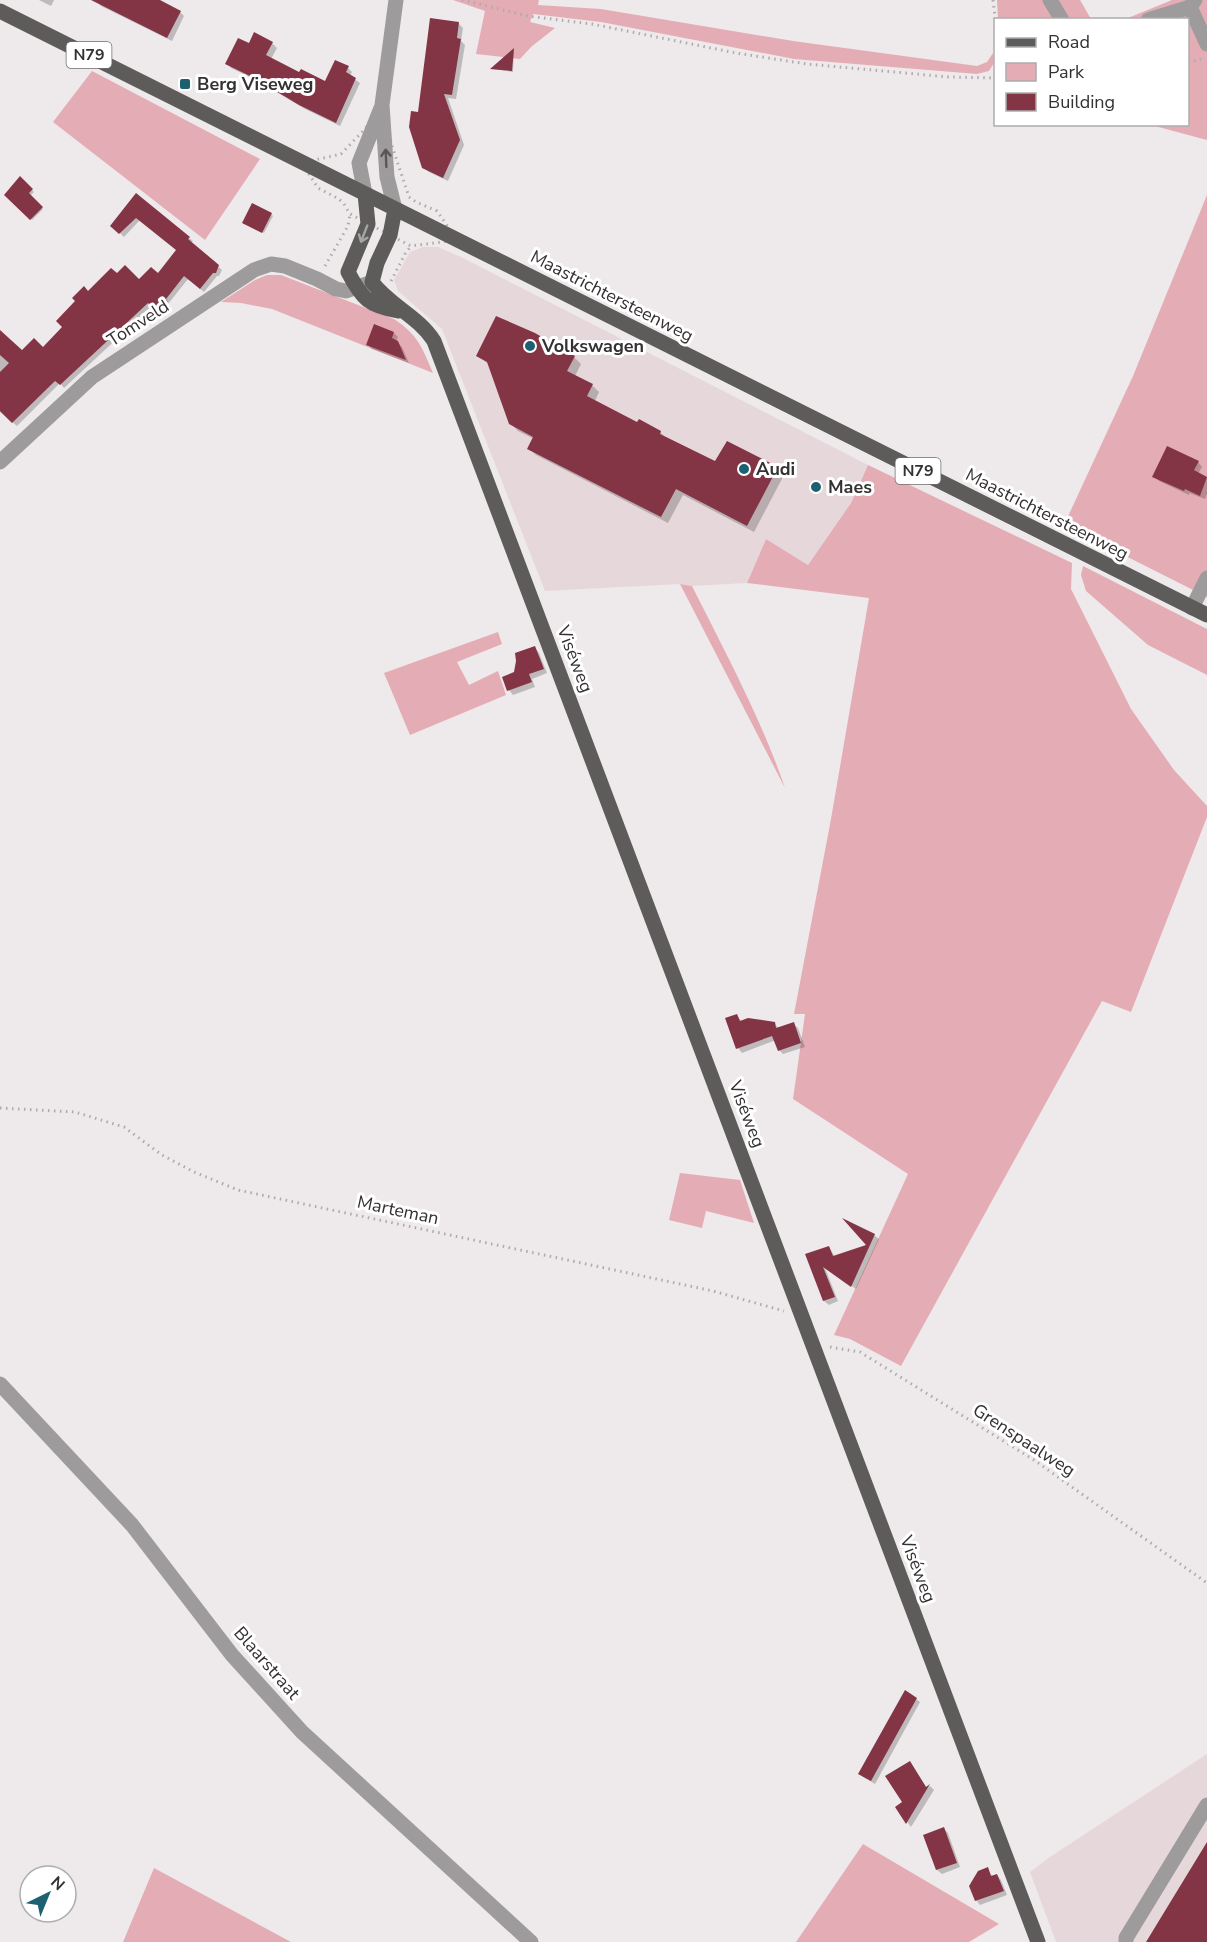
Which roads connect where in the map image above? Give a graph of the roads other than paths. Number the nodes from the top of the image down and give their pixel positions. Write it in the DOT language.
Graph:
graph roads {
  1 [pos="396,0"];
  2 [pos="1050,0"];
  3 [pos="1193,4"];
  4 [pos="0,11"];
  5 [pos="1061,18"];
  6 [pos="1154,18"];
  7 [pos="1207,44"];
  8 [pos="382,105"];
  9 [pos="365,194"];
  10 [pos="395,209"];
  11 [pos="348,272"];
  12 [pos="317,279"];
  13 [pos="372,282"];
  14 [pos="357,288"];
  15 [pos="403,311"];
  16 [pos="0,462"];
  17 [pos="1207,578"];
  18 [pos="1192,608"];
  19 [pos="1207,615"];
  20 [pos="0,1384"];
  21 [pos="1207,1805"];
  22 [pos="531,1942"];
  23 [pos="1038,1942"];
  24 [pos="1126,1942"];
  1 -- 8 [label="street"];
  2 -- 5 [label="street"];
  3 -- 6 [label="street"];
  3 -- 7 [label="street"];
  4 -- 9 [label="main road, Maastrichtersteenweg / N79"];
  8 -- 9 [label="street"];
  10 -- 8 [label="street, one-way"];
  9 -- 10 [label="main road, Maastrichtersteenweg / N79"];
  9 -- 11 [label="main road, one-way"];
  10 -- 13 [label="main road"];
  10 -- 18 [label="main road, Maastrichtersteenweg / N79"];
  11 -- 12 [label="street"];
  11 -- 14 [label="main road, Viséweg"];
  12 -- 14 [label="street, Tomveld"];
  12 -- 16 [label="street, Tomveld"];
  13 -- 14 [label="street, Tomveld"];
  13 -- 15 [label="main road, Viséweg"];
  14 -- 15 [label="main road, Viséweg"];
  15 -- 23 [label="main road, Viséweg"];
  17 -- 18 [label="street"];
  18 -- 19 [label="main road, Maastrichtersteenweg / N79"];
  20 -- 22 [label="street, Blaarstraat"];
  21 -- 24 [label="street"];
}
